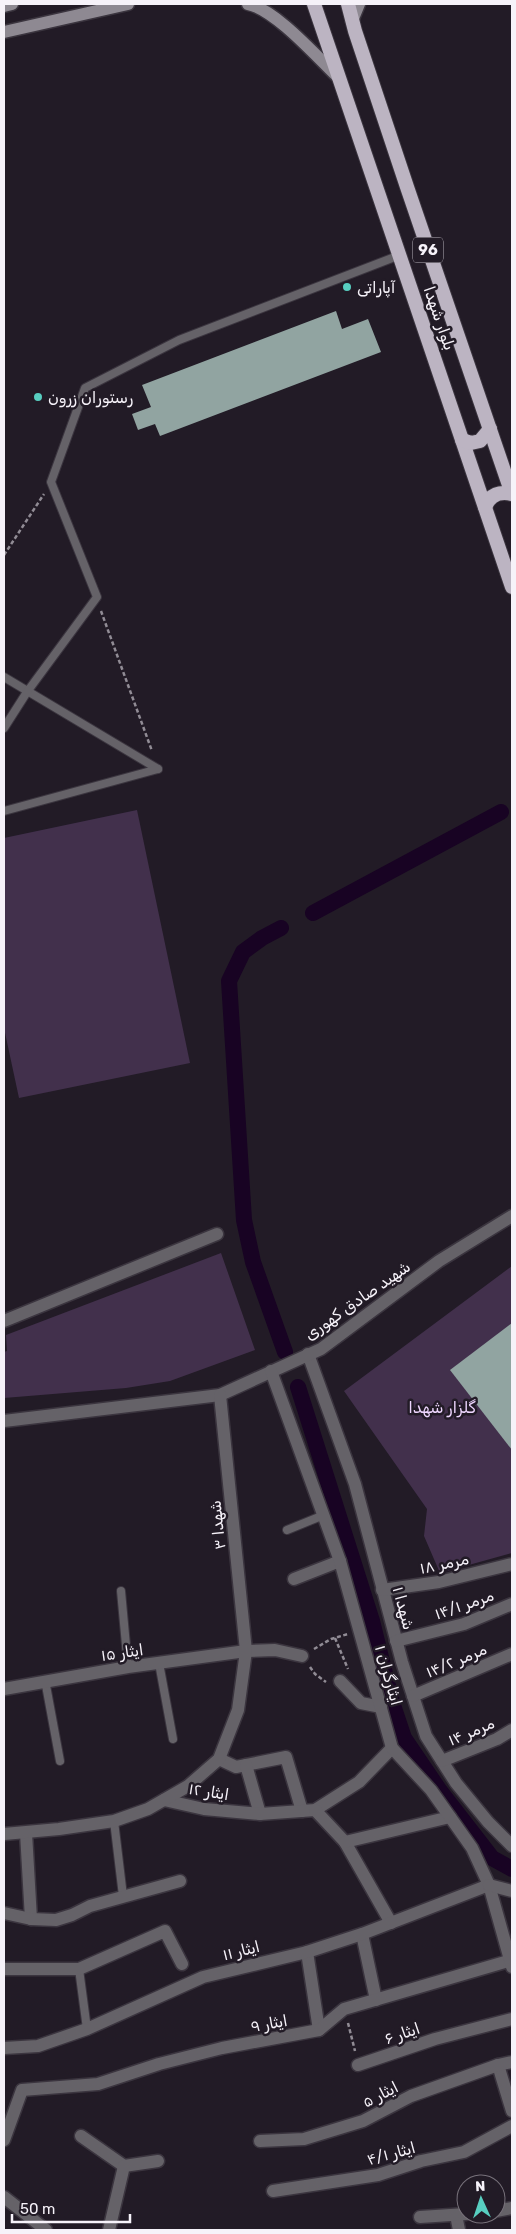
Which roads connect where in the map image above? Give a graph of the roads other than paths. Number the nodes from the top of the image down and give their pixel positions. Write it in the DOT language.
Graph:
graph roads {
  1 [pos="12,4"];
  2 [pos="128,4"];
  3 [pos="248,4"];
  4 [pos="314,4"];
  5 [pos="348,4"];
  6 [pos="359,4"];
  7 [pos="4,6"];
  8 [pos="352,21"];
  9 [pos="4,32"];
  10 [pos="339,78"];
  11 [pos="400,255"];
  12 [pos="490,429"];
  13 [pos="462,440"];
  14 [pos="512,494"];
  15 [pos="485,507"];
  16 [pos="512,587"];
  17 [pos="4,677"];
  18 [pos="27,692"];
  19 [pos="4,728"];
  20 [pos="4,811"];
  21 [pos="512,1216"];
  22 [pos="217,1234"];
  23 [pos="4,1321"];
  24 [pos="308,1354"];
  25 [pos="271,1372"];
  26 [pos="220,1395"];
  27 [pos="4,1421"];
  28 [pos="324,1515"];
  29 [pos="287,1530"];
  30 [pos="340,1562"];
  31 [pos="512,1564"];
  32 [pos="294,1580"];
  33 [pos="382,1590"];
  34 [pos="122,1591"];
  35 [pos="512,1604"];
  36 [pos="396,1641"];
  37 [pos="246,1651"];
  38 [pos="512,1654"];
  39 [pos="302,1656"];
  40 [pos="159,1663"];
  41 [pos="128,1667"];
  42 [pos="45,1680"];
  43 [pos="340,1681"];
  44 [pos="4,1690"];
  45 [pos="413,1696"];
  46 [pos="381,1707"];
  47 [pos="512,1730"];
  48 [pos="173,1739"];
  49 [pos="392,1748"];
  50 [pos="219,1759"];
  51 [pos="60,1761"];
  52 [pos="442,1761"];
  53 [pos="246,1765"];
  54 [pos="164,1800"];
  55 [pos="308,1811"];
  56 [pos="260,1814"];
  57 [pos="450,1817"];
  58 [pos="114,1821"];
  59 [pos="26,1833"];
  60 [pos="4,1834"];
  61 [pos="345,1842"];
  62 [pos="512,1846"];
  63 [pos="180,1881"];
  64 [pos="489,1885"];
  65 [pos="512,1891"];
  66 [pos="123,1896"];
  67 [pos="4,1913"];
  68 [pos="31,1918"];
  69 [pos="391,1923"];
  70 [pos="362,1934"];
  71 [pos="307,1952"];
  72 [pos="511,1963"];
  73 [pos="182,1964"];
  74 [pos="4,1969"];
  75 [pos="79,1969"];
  76 [pos="376,2000"];
  77 [pos="512,2019"];
  78 [pos="87,2029"];
  79 [pos="319,2030"];
  80 [pos="4,2048"];
  81 [pos="512,2062"];
  82 [pos="358,2065"];
  83 [pos="498,2065"];
  84 [pos="512,2111"];
  85 [pos="512,2126"];
  86 [pos="81,2136"];
  87 [pos="4,2140"];
  88 [pos="260,2141"];
  89 [pos="158,2161"];
  90 [pos="124,2166"];
  91 [pos="273,2192"];
  92 [pos="4,2197"];
  93 [pos="456,2214"];
  94 [pos="420,2218"];
  95 [pos="46,2230"];
  96 [pos="109,2230"];
  1 -- 7 [label="main road"];
  2 -- 9 [label="main road"];
  3 -- 10 [label="main road"];
  4 -- 10 [label="highway, بلوار شهدا / 96"];
  5 -- 8 [label="highway, بلوار شهدا / 96"];
  6 -- 8 [label="main road"];
  8 -- 12 [label="highway, بلوار شهدا / 96"];
  10 -- 11 [label="highway, بلوار شهدا / 96"];
  11 -- 13 [label="highway, بلوار شهدا / 96"];
  11 -- 18 [label="lane"];
  12 -- 13 [label="highway"];
  12 -- 14 [label="highway, بلوار شهدا / 96"];
  13 -- 15 [label="highway, بلوار شهدا / 96"];
  14 -- 15 [label="highway"];
  15 -- 16 [label="highway, بلوار شهدا / 96"];
  17 -- 18 [label="lane"];
  18 -- 19 [label="lane"];
  18 -- 20 [label="lane"];
  21 -- 24 [label="street, شهید صادق کهوری"];
  22 -- 23 [label="street"];
  24 -- 25 [label="street, شهید صادق کهوری"];
  24 -- 33 [label="street, شهدا ۱"];
  25 -- 26 [label="street, شهید صادق کهوری"];
  25 -- 28 [label="street, ایثارگران ۱"];
  26 -- 27 [label="street, شهید صادق کهوری"];
  26 -- 37 [label="street, شهدا ۳"];
  28 -- 29 [label="lane"];
  28 -- 30 [label="street, ایثارگران ۱"];
  30 -- 32 [label="street"];
  30 -- 46 [label="street, ایثارگران ۱"];
  31 -- 33 [label="street, مرمر ۱۸"];
  33 -- 36 [label="street, شهدا ۱"];
  34 -- 41 [label="lane"];
  35 -- 36 [label="street, مرمر ۱۴/۱"];
  36 -- 45 [label="street, شهدا ۱"];
  37 -- 39 [label="street, ایثار ۱۵"];
  37 -- 40 [label="street, ایثار ۱۵"];
  37 -- 50 [label="street, شهدا ۳"];
  38 -- 45 [label="street, مرمر ۱۴/۲"];
  40 -- 41 [label="street, ایثار ۱۵"];
  40 -- 48 [label="lane"];
  41 -- 42 [label="street, ایثار ۱۵"];
  42 -- 44 [label="street, ایثار ۱۵"];
  42 -- 51 [label="lane"];
  43 -- 46 [label="street"];
  45 -- 52 [label="street, شهدا ۱"];
  46 -- 49 [label="street, ایثارگران ۱"];
  47 -- 52 [label="street, مرمر ۱۴"];
  49 -- 55 [label="street, ایثار ۱۲"];
  49 -- 57 [label="street, ایثارگران ۱"];
  50 -- 53 [label="street"];
  50 -- 54 [label="street"];
  52 -- 62 [label="street, شهدا ۱"];
  53 -- 55 [label="street"];
  53 -- 56 [label="street"];
  54 -- 56 [label="street, ایثار ۱۲"];
  54 -- 58 [label="street, ایثار ۱۲"];
  55 -- 56 [label="street, ایثار ۱۲"];
  55 -- 61 [label="street"];
  57 -- 61 [label="street"];
  57 -- 64 [label="street, ایثارگران ۱"];
  58 -- 59 [label="street, ایثار ۱۲"];
  58 -- 66 [label="lane"];
  59 -- 60 [label="street, ایثار ۱۲"];
  59 -- 68 [label="street"];
  61 -- 69 [label="street"];
  63 -- 66 [label="street"];
  64 -- 65 [label="street"];
  64 -- 69 [label="street, ایثار ۱۱"];
  64 -- 72 [label="street, ایثارگران ۱"];
  66 -- 68 [label="street"];
  67 -- 68 [label="street"];
  69 -- 70 [label="street, ایثار ۱۱"];
  70 -- 71 [label="street, ایثار ۱۱"];
  70 -- 76 [label="street"];
  71 -- 78 [label="street, ایثار ۱۱"];
  71 -- 79 [label="street"];
  72 -- 76 [label="street, ایثار ۹"];
  73 -- 75 [label="street"];
  74 -- 75 [label="street"];
  75 -- 78 [label="lane"];
  76 -- 79 [label="street, ایثار ۹"];
  77 -- 82 [label="street, ایثار ۶"];
  78 -- 80 [label="street, ایثار ۱۱"];
  79 -- 87 [label="street, ایثار ۹"];
  81 -- 83 [label="street, ایثار ۵"];
  83 -- 84 [label="street"];
  83 -- 88 [label="street, ایثار ۵"];
  85 -- 91 [label="street, ایثار ۴/۱"];
  86 -- 90 [label="street"];
  89 -- 90 [label="street"];
  90 -- 96 [label="street"];
  92 -- 95 [label="street"];
  93 -- 94 [label="street"];
}
